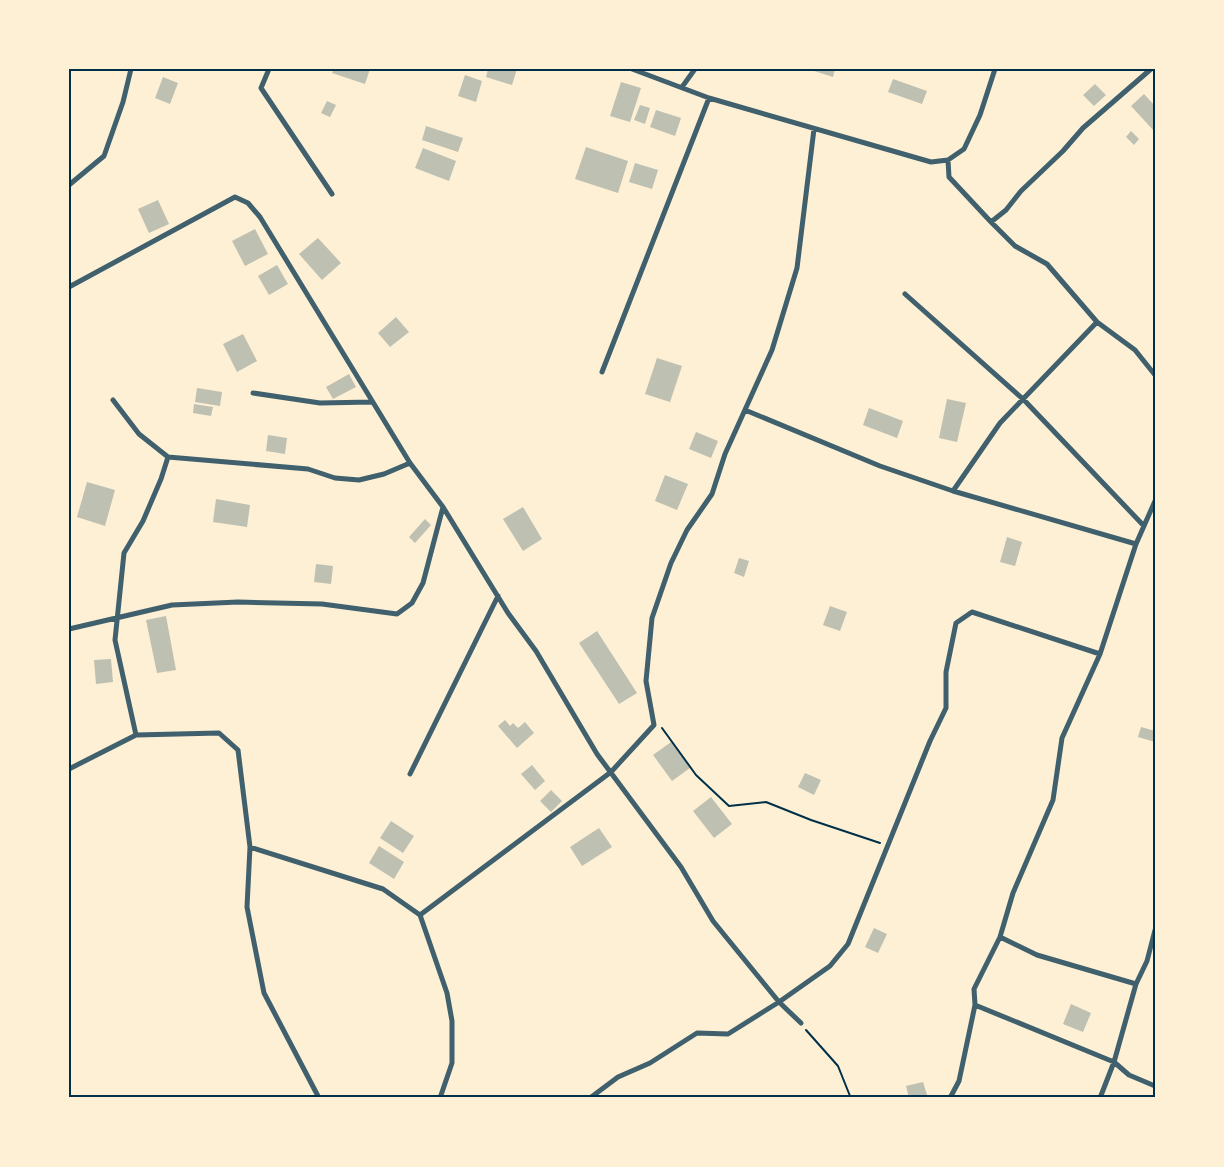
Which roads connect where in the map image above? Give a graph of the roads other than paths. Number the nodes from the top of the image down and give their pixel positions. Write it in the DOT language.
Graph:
graph roads {
  1 [pos="131,69"];
  2 [pos="269,69"];
  3 [pos="632,69"];
  4 [pos="695,69"];
  5 [pos="995,69"];
  6 [pos="1151,69"];
  7 [pos="682,87"];
  8 [pos="709,98"];
  9 [pos="814,129"];
  10 [pos="948,160"];
  11 [pos="69,185"];
  12 [pos="332,194"];
  13 [pos="991,222"];
  14 [pos="69,287"];
  15 [pos="905,294"];
  16 [pos="1097,322"];
  17 [pos="602,372"];
  18 [pos="1155,375"];
  19 [pos="253,393"];
  20 [pos="113,400"];
  21 [pos="1024,400"];
  22 [pos="372,402"];
  23 [pos="745,410"];
  24 [pos="168,457"];
  25 [pos="410,463"];
  26 [pos="953,492"];
  27 [pos="1155,501"];
  28 [pos="443,507"];
  29 [pos="1144,526"];
  30 [pos="1136,544"];
  31 [pos="498,596"];
  32 [pos="116,618"];
  33 [pos="69,629"];
  34 [pos="1100,654"];
  35 [pos="136,735"];
  36 [pos="69,769"];
  37 [pos="611,772"];
  38 [pos="410,774"];
  39 [pos="250,847"];
  40 [pos="420,915"];
  41 [pos="1155,930"];
  42 [pos="1000,938"];
  43 [pos="1136,984"];
  44 [pos="779,1002"];
  45 [pos="975,1005"];
  46 [pos="801,1023"];
  47 [pos="1114,1062"];
  48 [pos="1155,1086"];
  49 [pos="319,1098"];
  50 [pos="440,1098"];
  51 [pos="590,1098"];
  52 [pos="950,1098"];
  53 [pos="1100,1098"];
  1 -- 11 [label="street"];
  2 -- 12 [label="street"];
  3 -- 7 [label="street"];
  4 -- 7 [label="street"];
  5 -- 10 [label="street"];
  6 -- 13 [label="street"];
  7 -- 8 [label="street"];
  8 -- 9 [label="street"];
  8 -- 17 [label="street"];
  9 -- 10 [label="street"];
  9 -- 23 [label="street"];
  10 -- 13 [label="street"];
  13 -- 16 [label="street"];
  14 -- 22 [label="street"];
  15 -- 21 [label="street"];
  16 -- 18 [label="street"];
  16 -- 21 [label="street"];
  19 -- 22 [label="street"];
  20 -- 24 [label="street"];
  21 -- 26 [label="street"];
  21 -- 29 [label="street"];
  22 -- 25 [label="street"];
  23 -- 26 [label="street"];
  23 -- 37 [label="street"];
  24 -- 25 [label="street"];
  24 -- 32 [label="street"];
  25 -- 28 [label="street"];
  26 -- 30 [label="street"];
  27 -- 29 [label="street"];
  28 -- 31 [label="street"];
  28 -- 32 [label="street"];
  29 -- 30 [label="street"];
  30 -- 34 [label="street"];
  31 -- 37 [label="street"];
  31 -- 38 [label="street"];
  32 -- 33 [label="street"];
  32 -- 35 [label="street"];
  34 -- 42 [label="street"];
  34 -- 44 [label="street"];
  35 -- 36 [label="street"];
  35 -- 39 [label="street"];
  37 -- 40 [label="street"];
  37 -- 44 [label="street"];
  39 -- 40 [label="street"];
  39 -- 49 [label="street"];
  40 -- 50 [label="street"];
  41 -- 43 [label="street"];
  42 -- 43 [label="street"];
  42 -- 45 [label="street"];
  43 -- 47 [label="street"];
  44 -- 46 [label="street"];
  44 -- 51 [label="street"];
  45 -- 47 [label="street"];
  45 -- 52 [label="street"];
  47 -- 48 [label="street"];
  47 -- 53 [label="street"];
}
